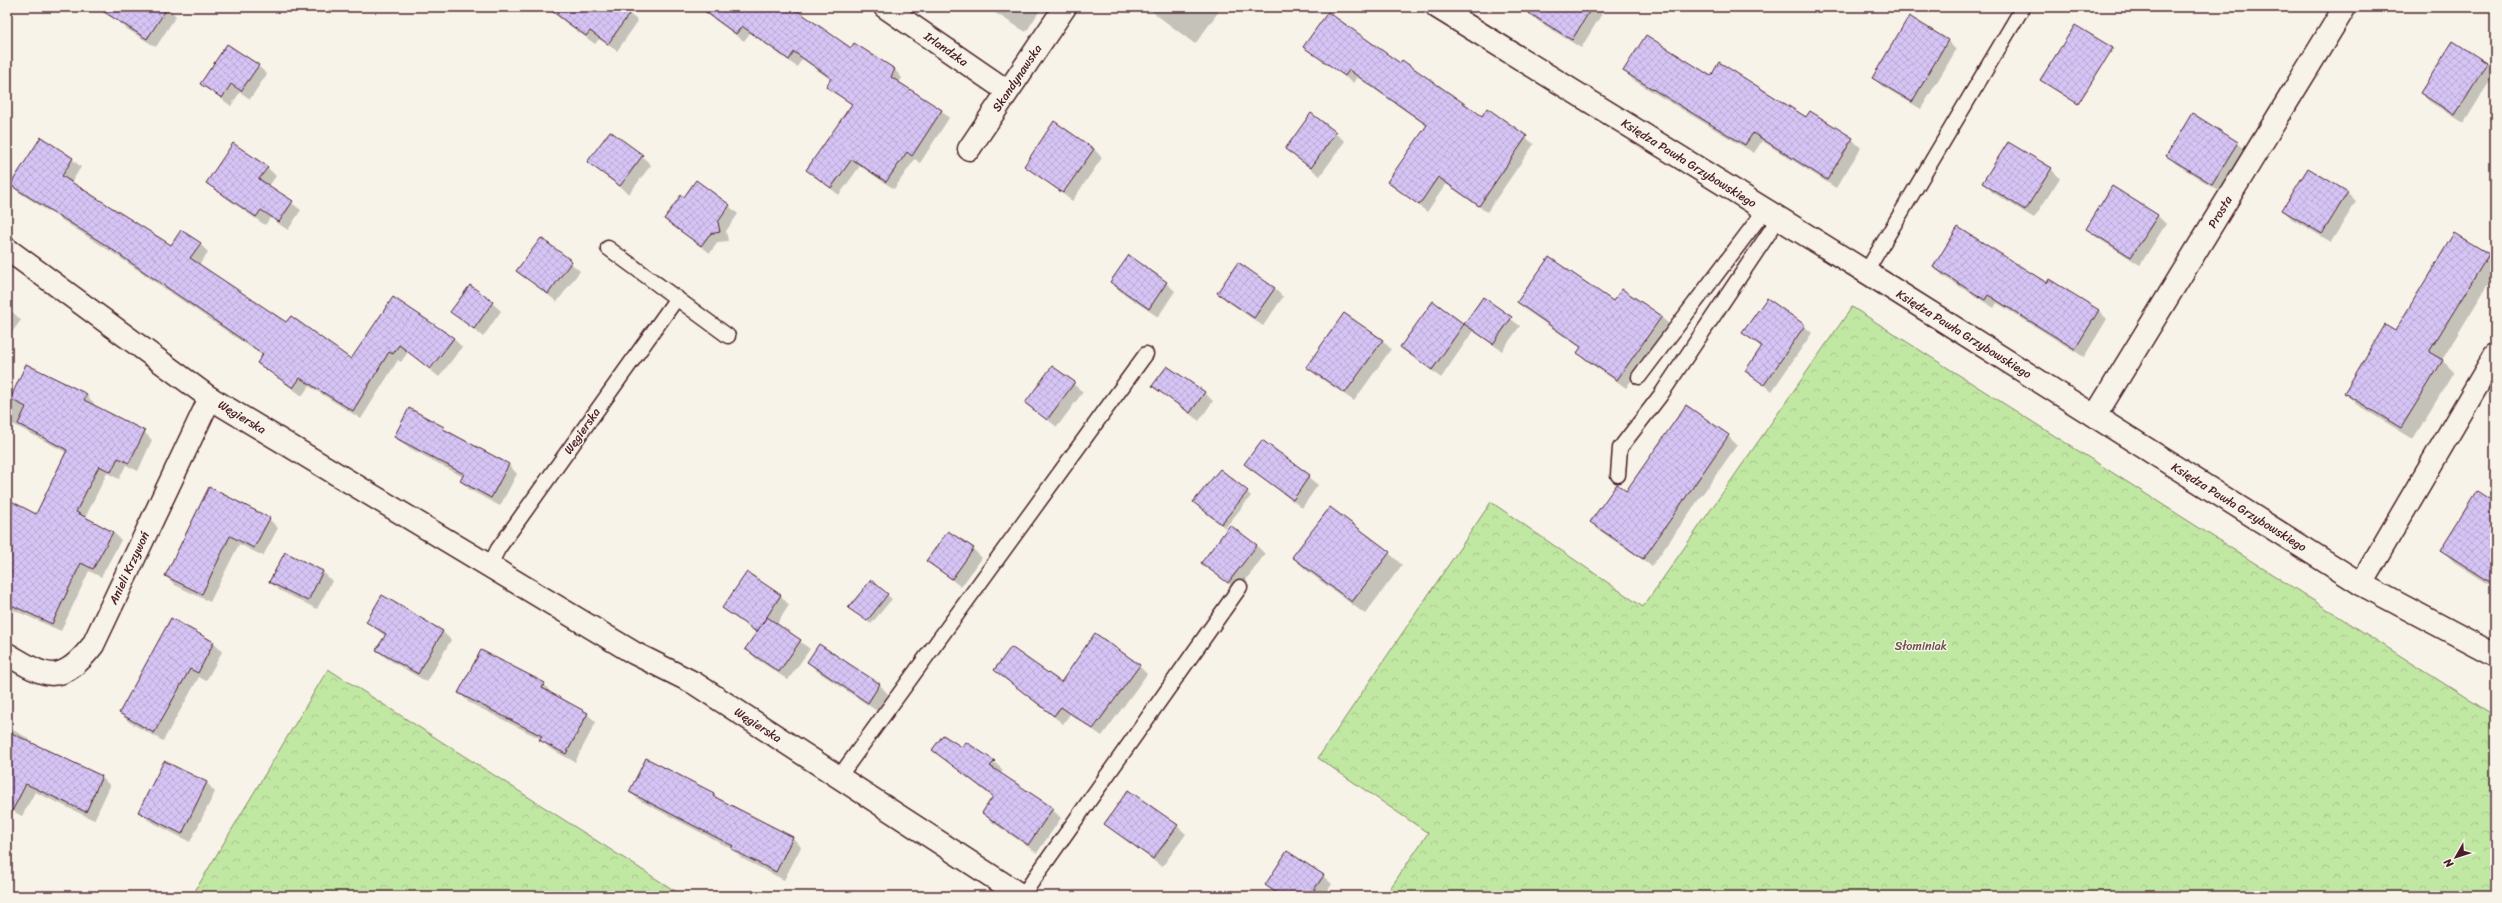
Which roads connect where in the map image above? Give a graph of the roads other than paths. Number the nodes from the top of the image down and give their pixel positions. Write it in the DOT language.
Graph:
graph roads {
  1 [pos="885,7"];
  2 [pos="1065,7"];
  3 [pos="1437,7"];
  4 [pos="2023,7"];
  5 [pos="2345,7"];
  6 [pos="1007,91"];
  7 [pos="969,149"];
  8 [pos="1772,214"];
  9 [pos="608,248"];
  10 [pos="7,249"];
  11 [pos="1866,272"];
  12 [pos="676,298"];
  13 [pos="728,336"];
  14 [pos="1146,354"];
  15 [pos="2495,355"];
  16 [pos="1639,377"];
  17 [pos="210,398"];
  18 [pos="2095,416"];
  19 [pos="1618,475"];
  20 [pos="490,564"];
  21 [pos="2361,584"];
  22 [pos="1240,587"];
  23 [pos="7,654"];
  24 [pos="2495,655"];
  25 [pos="839,777"];
  26 [pos="1022,896"];
  1 -- 6 [label="street, Irlandzka"];
  2 -- 6 [label="street, Skandynawska"];
  3 -- 8 [label="street, Księdza Pawła Grzybowskiego"];
  4 -- 11 [label="lane"];
  5 -- 18 [label="street, Prosta"];
  6 -- 7 [label="street, Skandynawska"];
  8 -- 11 [label="street, Księdza Pawła Grzybowskiego"];
  8 -- 16 [label="lane"];
  8 -- 19 [label="lane"];
  9 -- 12 [label="lane"];
  10 -- 17 [label="street, Węgierska"];
  11 -- 18 [label="street, Księdza Pawła Grzybowskiego"];
  12 -- 13 [label="lane"];
  12 -- 20 [label="lane, Węgierska"];
  14 -- 25 [label="lane"];
  15 -- 21 [label="street"];
  17 -- 20 [label="street, Węgierska"];
  17 -- 23 [label="street, Anieli Krzywoń"];
  18 -- 21 [label="street, Księdza Pawła Grzybowskiego"];
  20 -- 25 [label="street, Węgierska"];
  21 -- 24 [label="street, Księdza Pawła Grzybowskiego"];
  22 -- 26 [label="lane"];
  25 -- 26 [label="street, Węgierska"];
}
